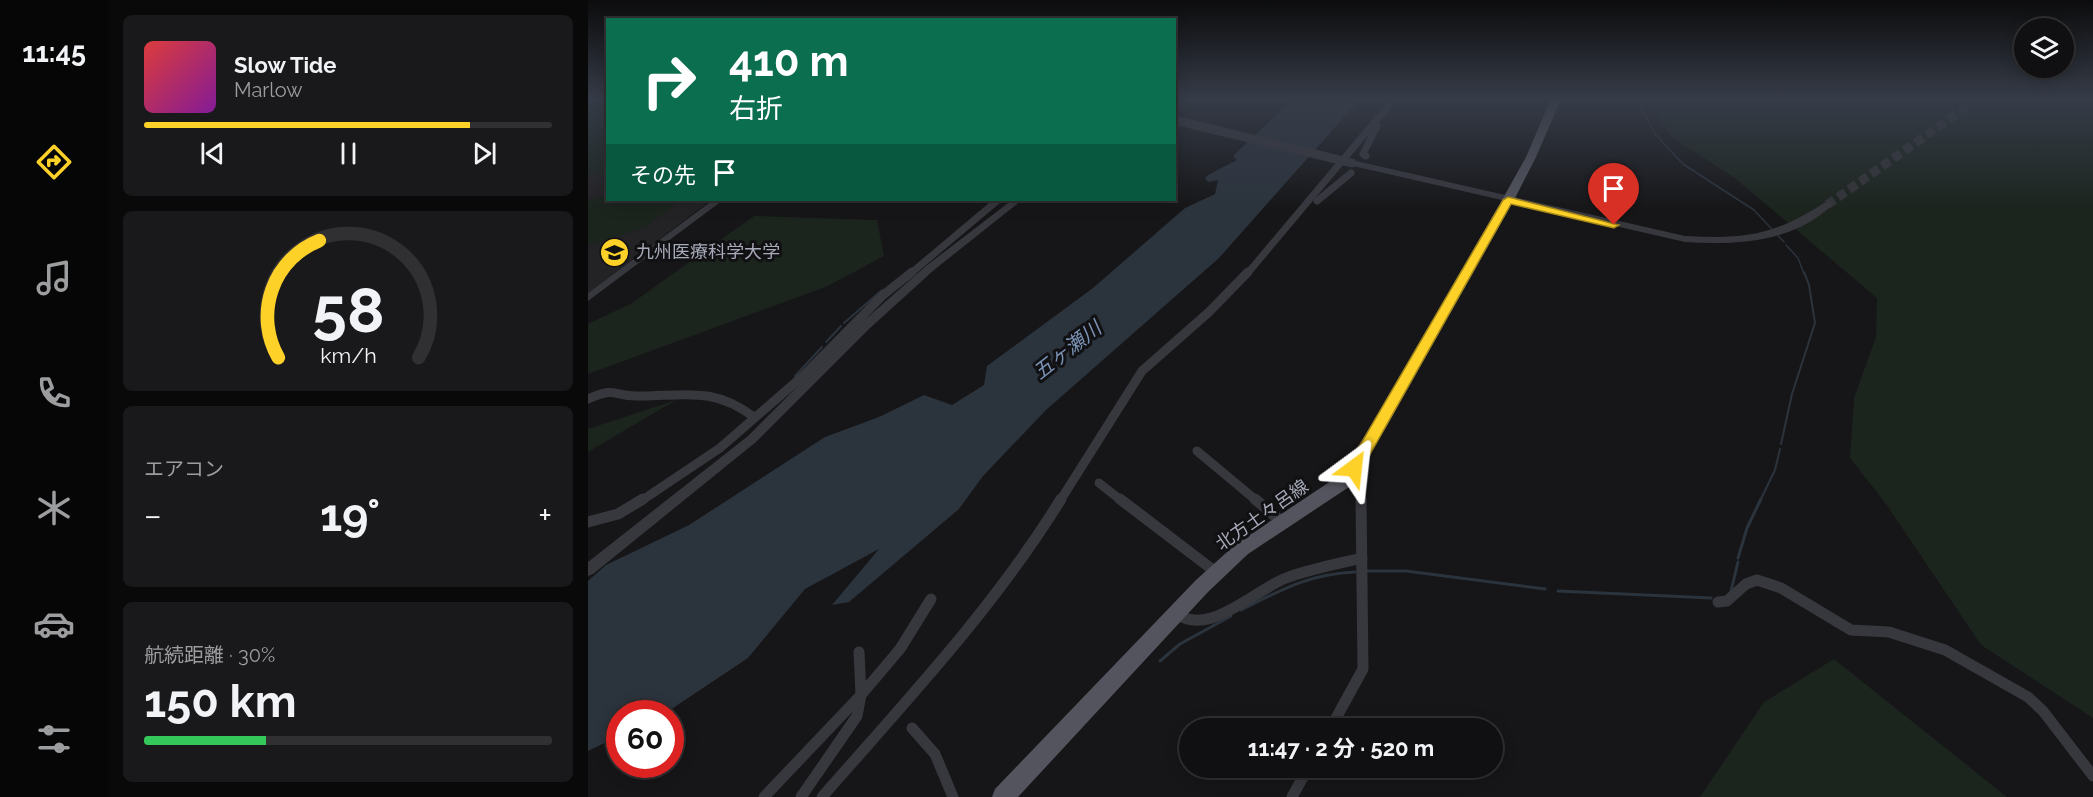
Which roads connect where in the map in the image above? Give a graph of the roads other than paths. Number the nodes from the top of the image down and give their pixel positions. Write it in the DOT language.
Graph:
graph roads {
  1 [pos="1241,136"];
  2 [pos="1364,136"];
  3 [pos="1372,136"];
  4 [pos="1540,136"];
  5 [pos="1366,156"];
  6 [pos="1351,173"];
  7 [pos="1508,200"];
  8 [pos="717,201"];
  9 [pos="997,201"];
  10 [pos="1016,201"];
  11 [pos="1827,205"];
  12 [pos="1305,209"];
  13 [pos="588,298"];
  14 [pos="588,399"];
  15 [pos="754,417"];
  16 [pos="720,448"];
  17 [pos="1197,452"];
  18 [pos="732,456"];
  19 [pos="1354,468"];
  20 [pos="1099,483"];
  21 [pos="588,522"];
  22 [pos="1282,522"];
  23 [pos="1362,558"];
  24 [pos="588,570"];
  25 [pos="1216,573"];
  26 [pos="931,599"];
  27 [pos="1718,603"];
  28 [pos="1176,613"];
  29 [pos="859,652"];
  30 [pos="861,695"];
  31 [pos="1336,718"];
  32 [pos="912,728"];
  33 [pos="2093,776"];
  34 [pos="1302,778"];
  35 [pos="764,797"];
  36 [pos="801,797"];
  37 [pos="822,797"];
  38 [pos="953,797"];
  39 [pos="1003,797"];
  40 [pos="1292,797"];
  1 -- 7 [label="street, bridge"];
  2 -- 12 [label="street"];
  3 -- 5 [label="street"];
  4 -- 7 [label="main road, 北方土々呂線"];
  6 -- 12 [label="street"];
  7 -- 11 [label="street"];
  7 -- 19 [label="main road, 北方土々呂線"];
  8 -- 13 [label="street"];
  9 -- 15 [label="street"];
  10 -- 18 [label="street"];
  12 -- 37 [label="street"];
  14 -- 15 [label="street"];
  15 -- 16 [label="street"];
  16 -- 18 [label="street"];
  16 -- 21 [label="street"];
  17 -- 22 [label="street"];
  18 -- 24 [label="street"];
  19 -- 22 [label="main road, 北方土々呂線"];
  19 -- 23 [label="street"];
  20 -- 25 [label="street"];
  22 -- 25 [label="main road, 北方土々呂線"];
  23 -- 28 [label="street"];
  23 -- 31 [label="street"];
  25 -- 28 [label="main road, 北方土々呂線"];
  26 -- 30 [label="street"];
  27 -- 33 [label="street"];
  28 -- 39 [label="main road, 北方土々呂線"];
  29 -- 30 [label="street"];
  30 -- 35 [label="street"];
  30 -- 36 [label="street"];
  32 -- 38 [label="street"];
  34 -- 40 [label="street"];
}
